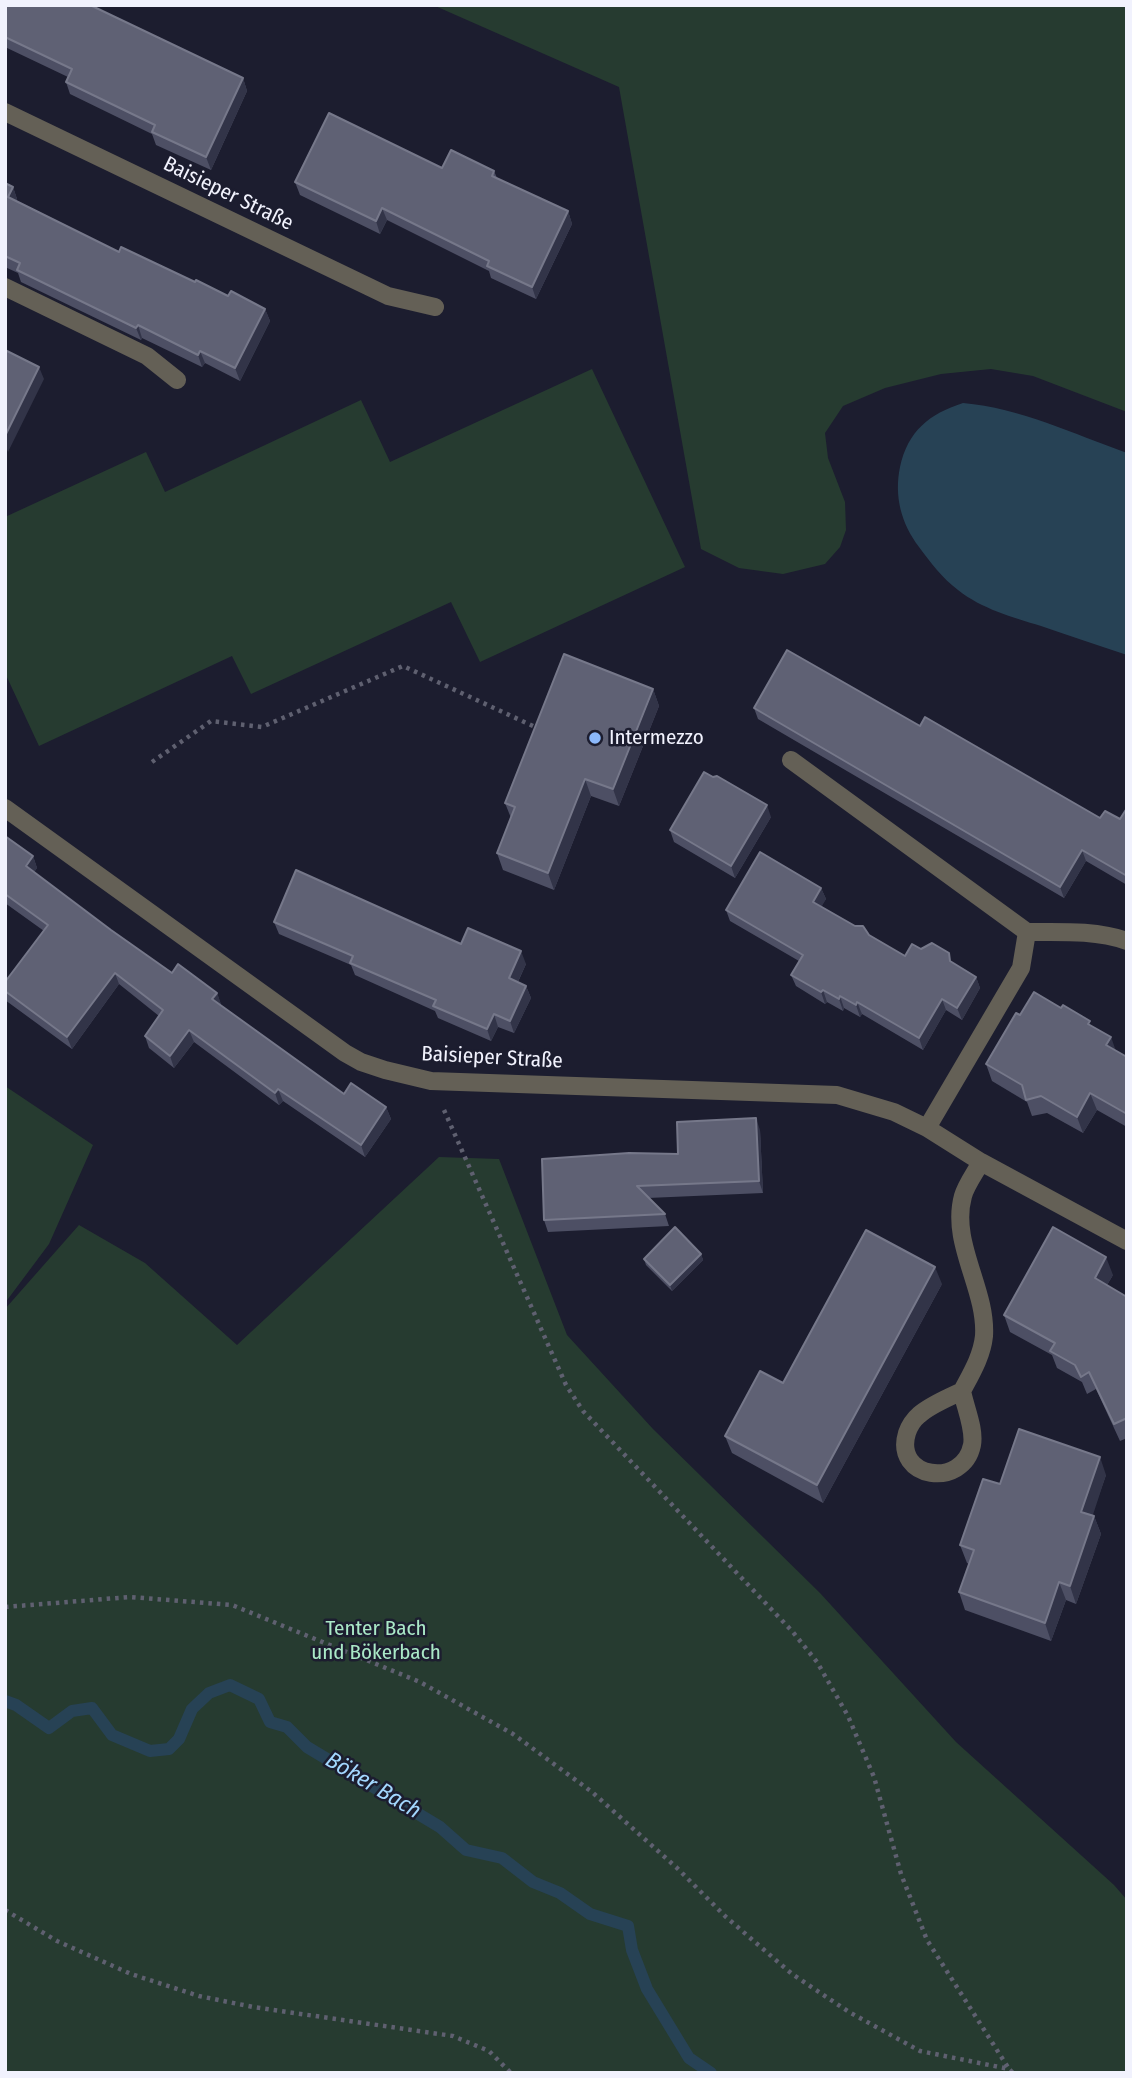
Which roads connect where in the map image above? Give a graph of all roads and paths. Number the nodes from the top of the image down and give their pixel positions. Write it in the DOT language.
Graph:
graph roads {
  1 [pos="5,112"];
  2 [pos="5,287"];
  3 [pos="435,307"];
  4 [pos="177,380"];
  5 [pos="533,726"];
  6 [pos="791,760"];
  7 [pos="152,762"];
  8 [pos="5,808"];
  9 [pos="1027,932"];
  10 [pos="1127,941"];
  11 [pos="431,1081"];
  12 [pos="927,1128"];
  13 [pos="981,1163"];
  14 [pos="1127,1241"];
  15 [pos="962,1391"];
  16 [pos="5,1607"];
  17 [pos="5,1910"];
  18 [pos="1011,2071"];
  19 [pos="511,2073"];
  1 -- 3 [label="street, Baisieper Straße"];
  2 -- 4 [label="street"];
  5 -- 7 [label="path"];
  6 -- 9 [label="street"];
  8 -- 11 [label="street, Baisieper Straße"];
  9 -- 10 [label="street"];
  9 -- 12 [label="street"];
  11 -- 12 [label="street, Baisieper Straße"];
  11 -- 18 [label="path"];
  12 -- 13 [label="street, Baisieper Straße"];
  13 -- 14 [label="street, Baisieper Straße"];
  13 -- 15 [label="street"];
  15 -- 15 [label="street"];
  16 -- 18 [label="path"];
  17 -- 19 [label="path"];
}
